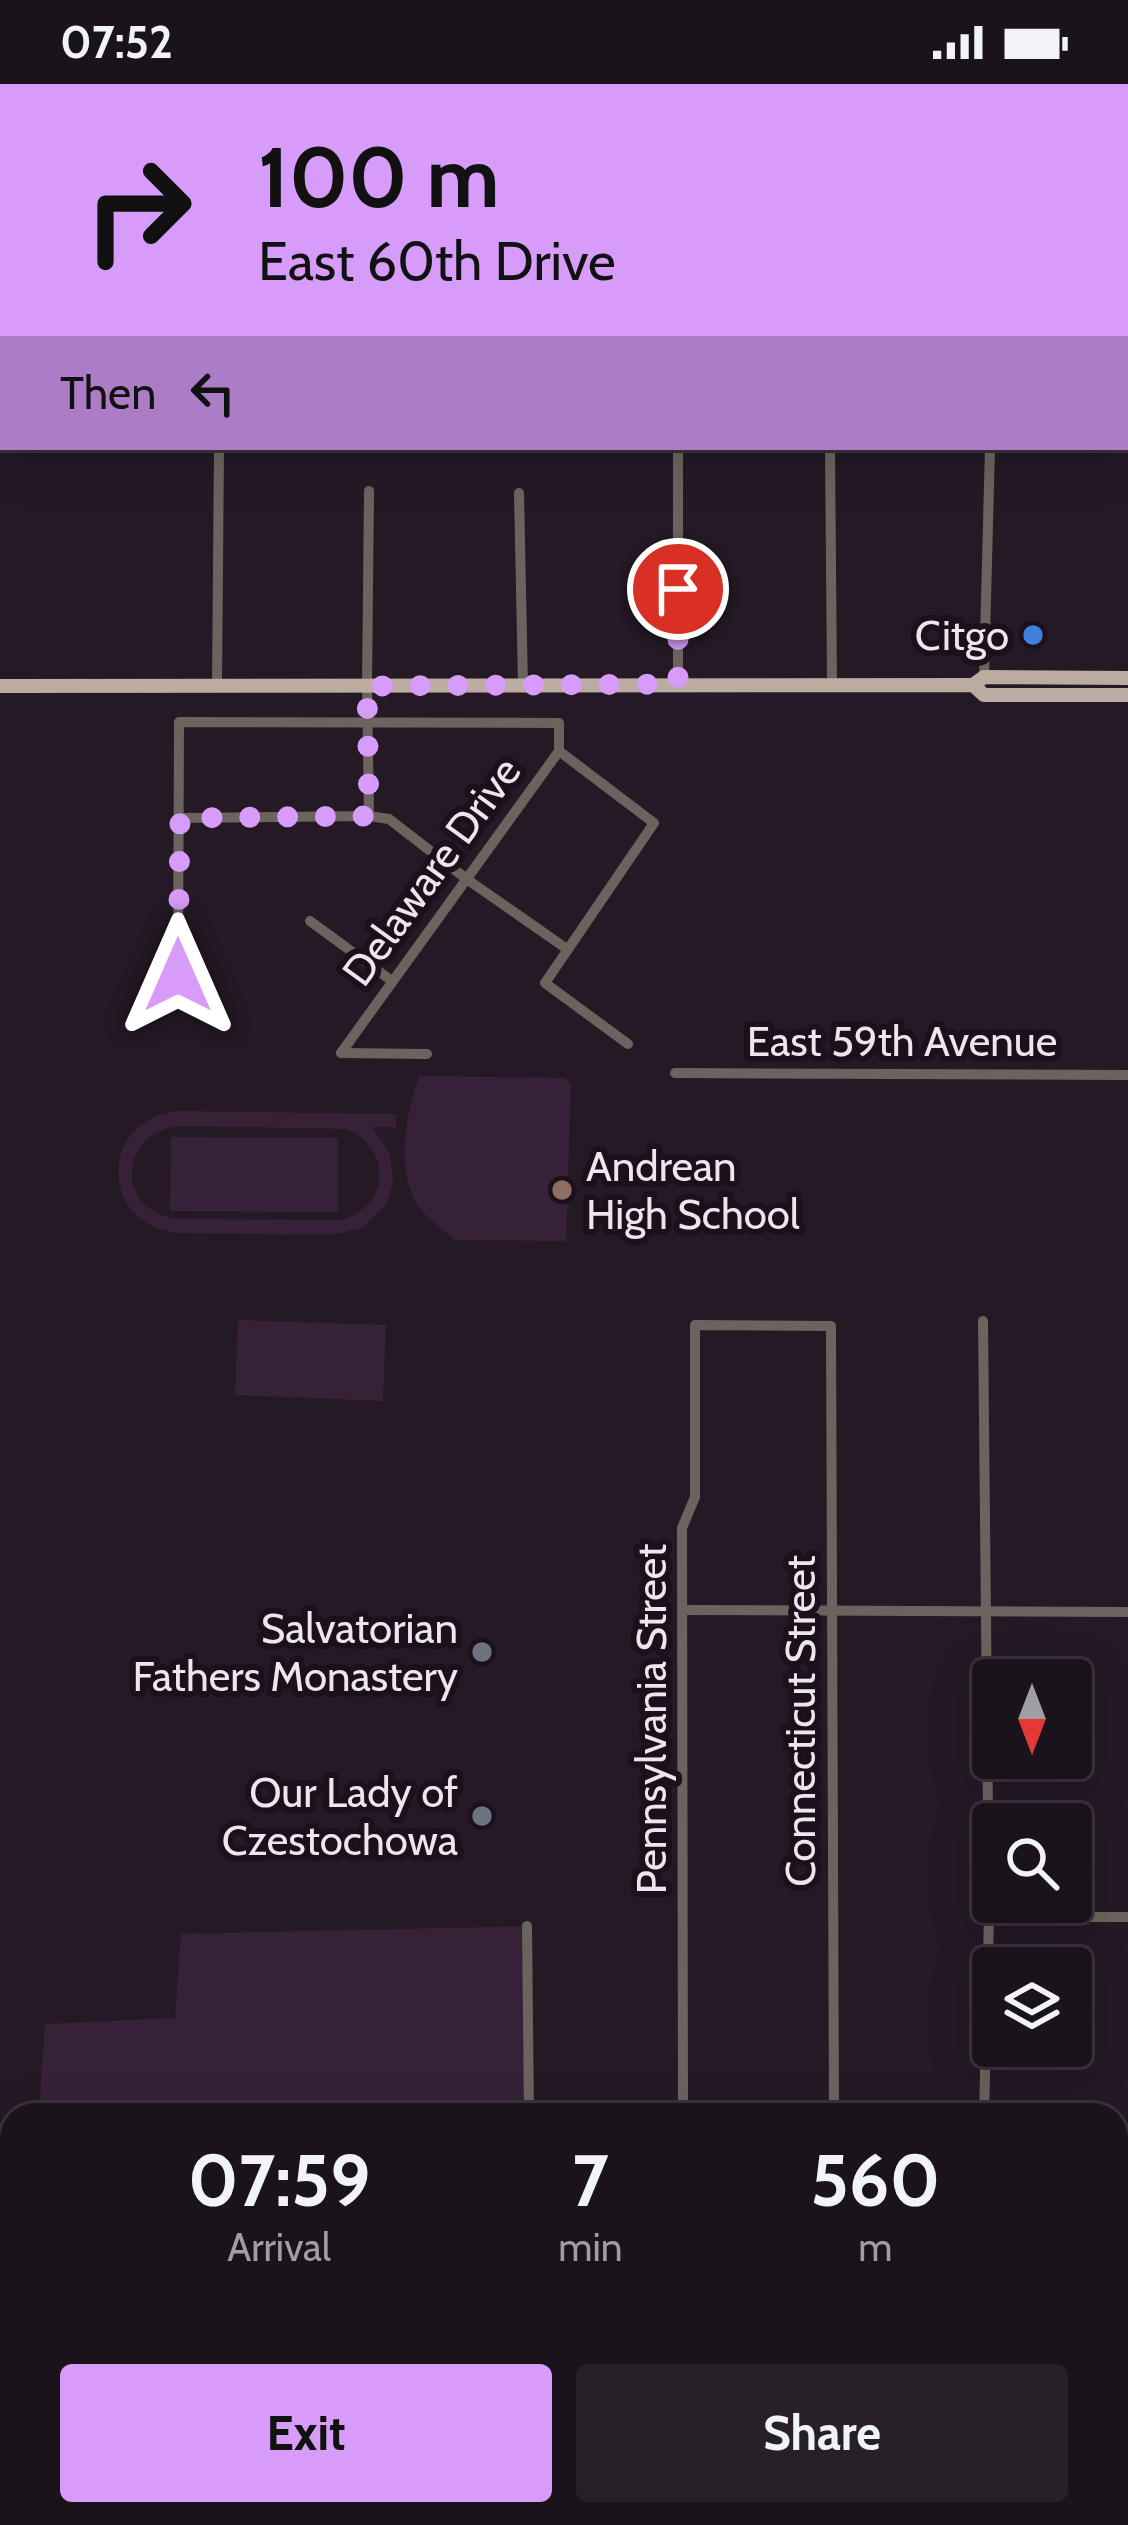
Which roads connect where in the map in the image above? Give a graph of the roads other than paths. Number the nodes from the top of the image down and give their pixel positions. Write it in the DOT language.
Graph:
graph roads {
  1 [pos="219,450"];
  2 [pos="678,450"];
  3 [pos="830,450"];
  4 [pos="990,450"];
  5 [pos="369,491"];
  6 [pos="519,493"];
  7 [pos="1128,678"];
  8 [pos="978,681"];
  9 [pos="832,683"];
  10 [pos="678,684"];
  11 [pos="0,686"];
  12 [pos="367,686"];
  13 [pos="524,686"];
  14 [pos="217,687"];
  15 [pos="1128,695"];
  16 [pos="367,722"];
  17 [pos="560,751"];
  18 [pos="369,816"];
  19 [pos="180,818"];
  20 [pos="468,880"];
  21 [pos="310,921"];
  22 [pos="567,949"];
  23 [pos="178,975"];
  24 [pos="392,981"];
  25 [pos="628,1044"];
  26 [pos="427,1054"];
  27 [pos="675,1073"];
  28 [pos="1128,1075"];
  29 [pos="983,1321"];
  30 [pos="831,1326"];
  31 [pos="683,1610"];
  32 [pos="832,1610"];
  33 [pos="987,1610"];
  34 [pos="1128,1612"];
  35 [pos="988,1803"];
  36 [pos="1092,1917"];
  37 [pos="1128,1917"];
  38 [pos="989,1923"];
  39 [pos="527,1926"];
  40 [pos="529,2103"];
  41 [pos="683,2103"];
  42 [pos="834,2103"];
  43 [pos="984,2103"];
  1 -- 14 [label="street"];
  2 -- 10 [label="street"];
  3 -- 9 [label="street"];
  4 -- 8 [label="street"];
  5 -- 12 [label="street"];
  6 -- 13 [label="street"];
  7 -- 8 [label="main road"];
  8 -- 9 [label="main road"];
  8 -- 15 [label="main road"];
  9 -- 10 [label="main road"];
  10 -- 13 [label="main road"];
  11 -- 14 [label="main road"];
  12 -- 13 [label="main road"];
  12 -- 14 [label="main road"];
  12 -- 16 [label="street"];
  16 -- 17 [label="street, Delaware Drive"];
  16 -- 18 [label="street"];
  16 -- 19 [label="street"];
  17 -- 20 [label="street, Delaware Drive"];
  17 -- 22 [label="street"];
  18 -- 19 [label="street"];
  18 -- 20 [label="street"];
  19 -- 23 [label="street"];
  20 -- 22 [label="street"];
  20 -- 24 [label="street, Delaware Drive"];
  21 -- 24 [label="street"];
  22 -- 25 [label="street"];
  24 -- 26 [label="street, Delaware Drive"];
  27 -- 28 [label="street, East 59th Avenue"];
  29 -- 33 [label="street"];
  30 -- 31 [label="street, Pennsylvania Street"];
  30 -- 32 [label="street, Connecticut Street"];
  31 -- 32 [label="street"];
  31 -- 41 [label="street, Pennsylvania Street"];
  32 -- 33 [label="street"];
  32 -- 42 [label="street, Connecticut Street"];
  33 -- 34 [label="street"];
  33 -- 35 [label="street"];
  36 -- 37 [label="street"];
  38 -- 43 [label="street"];
  39 -- 40 [label="street"];
}
